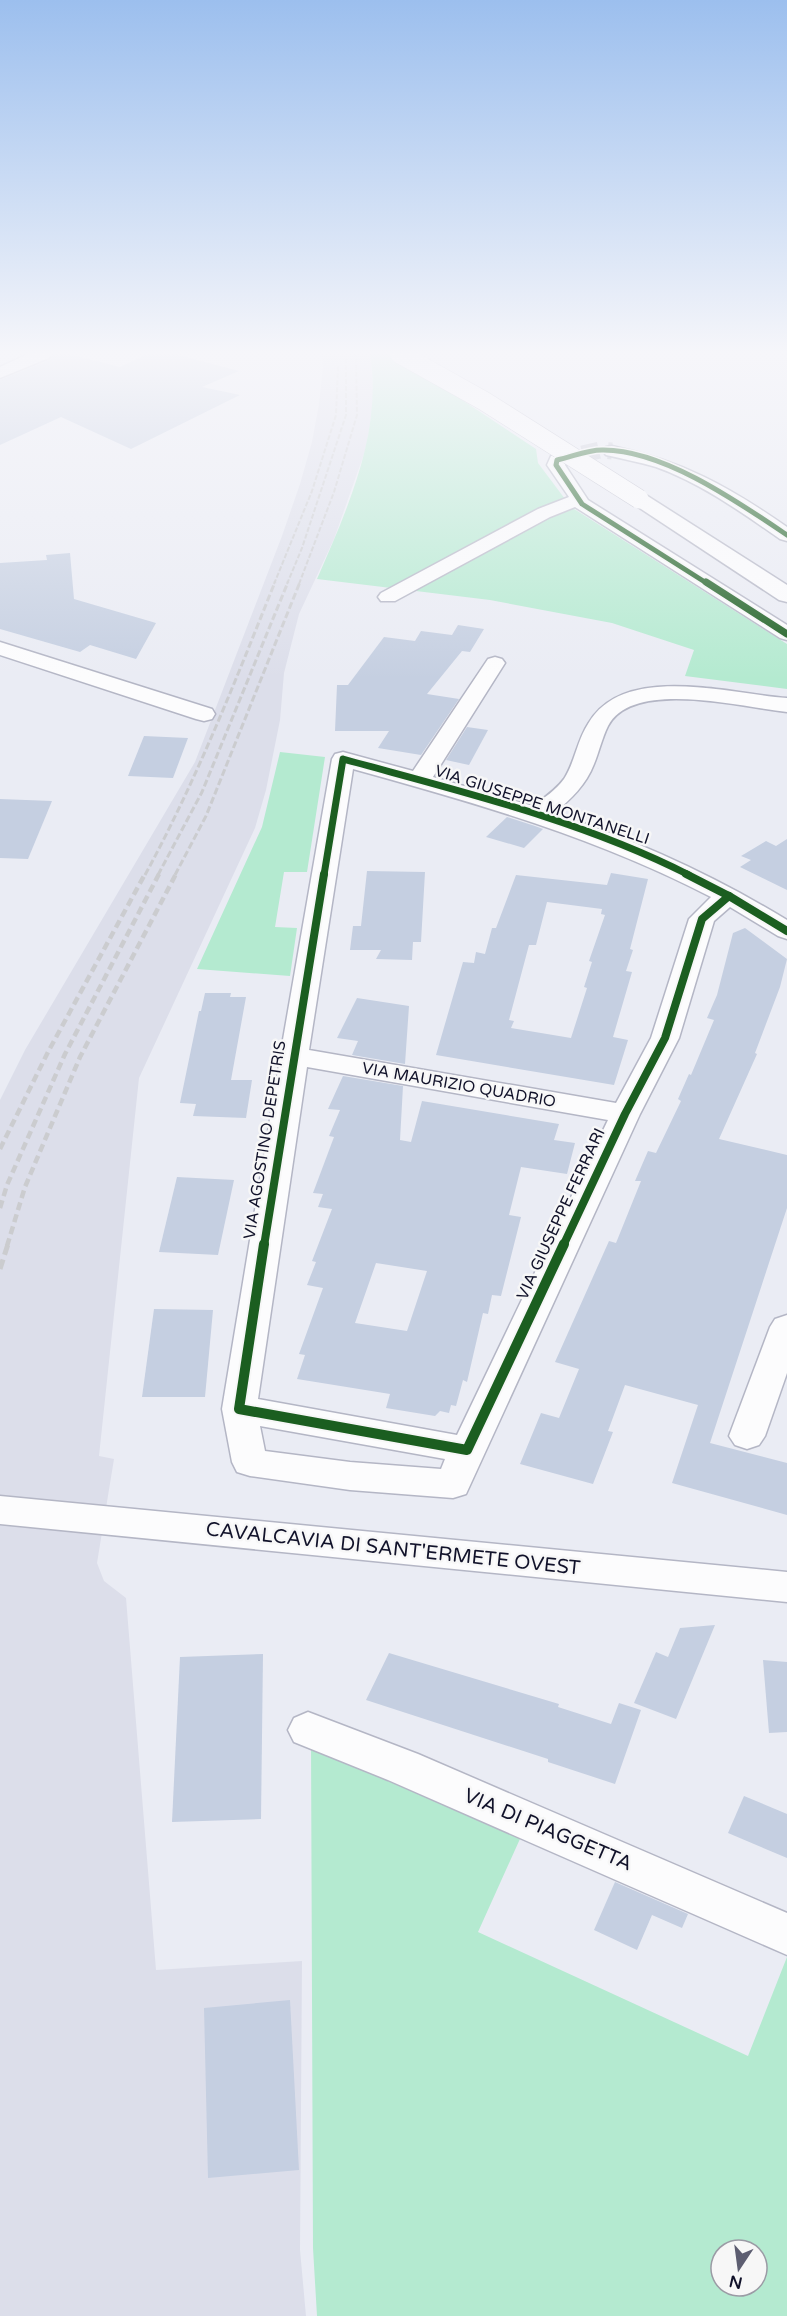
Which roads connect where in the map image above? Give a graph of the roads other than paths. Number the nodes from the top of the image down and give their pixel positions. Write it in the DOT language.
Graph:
graph roads {
  1 [pos="557,462"];
  2 [pos="590,462"];
  3 [pos="598,462"];
  4 [pos="657,462"];
  5 [pos="649,496"];
  6 [pos="578,500"];
  7 [pos="783,528"];
  8 [pos="787,577"];
  9 [pos="787,595"];
  10 [pos="388,597"];
  11 [pos="787,634"];
  12 [pos="0,648"];
  13 [pos="495,663"];
  14 [pos="787,705"];
  15 [pos="204,714"];
  16 [pos="343,759"];
  17 [pos="419,780"];
  18 [pos="537,816"];
  19 [pos="730,895"];
  20 [pos="787,931"];
  21 [pos="292,1056"];
  22 [pos="625,1114"];
  23 [pos="787,1327"];
  24 [pos="239,1409"];
  25 [pos="747,1436"];
  26 [pos="467,1450"];
  27 [pos="0,1510"];
  28 [pos="787,1587"];
  29 [pos="308,1730"];
  30 [pos="787,1934"];
  1 -- 6 [label="street"];
  2 -- 5 [label="main road, bridge"];
  3 -- 5 [label="main road"];
  4 -- 7 [label="street"];
  5 -- 8 [label="main road"];
  5 -- 9 [label="main road"];
  6 -- 10 [label="street"];
  6 -- 11 [label="street"];
  12 -- 15 [label="street"];
  13 -- 17 [label="street"];
  14 -- 18 [label="street"];
  16 -- 17 [label="street, VIA GIUSEPPE MONTANELLI"];
  16 -- 21 [label="street, VIA AGOSTINO DEPETRIS"];
  17 -- 18 [label="street, VIA GIUSEPPE MONTANELLI"];
  18 -- 19 [label="street, VIA GIUSEPPE MONTANELLI"];
  19 -- 20 [label="street, VIA GIUSEPPE MONTANELLI"];
  19 -- 22 [label="street, VIA GIUSEPPE FERRARI"];
  21 -- 22 [label="street, VIA MAURIZIO QUADRIO"];
  21 -- 24 [label="street, VIA AGOSTINO DEPETRIS"];
  22 -- 26 [label="street, VIA GIUSEPPE FERRARI"];
  23 -- 25 [label="street"];
  24 -- 26 [label="street"];
  24 -- 26 [label="street, VIA GIUSEPPE FERRARI"];
  27 -- 28 [label="street, CAVALCAVIA DI SANT'ERMETE OVEST"];
  29 -- 30 [label="street, VIA DI PIAGGETTA"];
}
